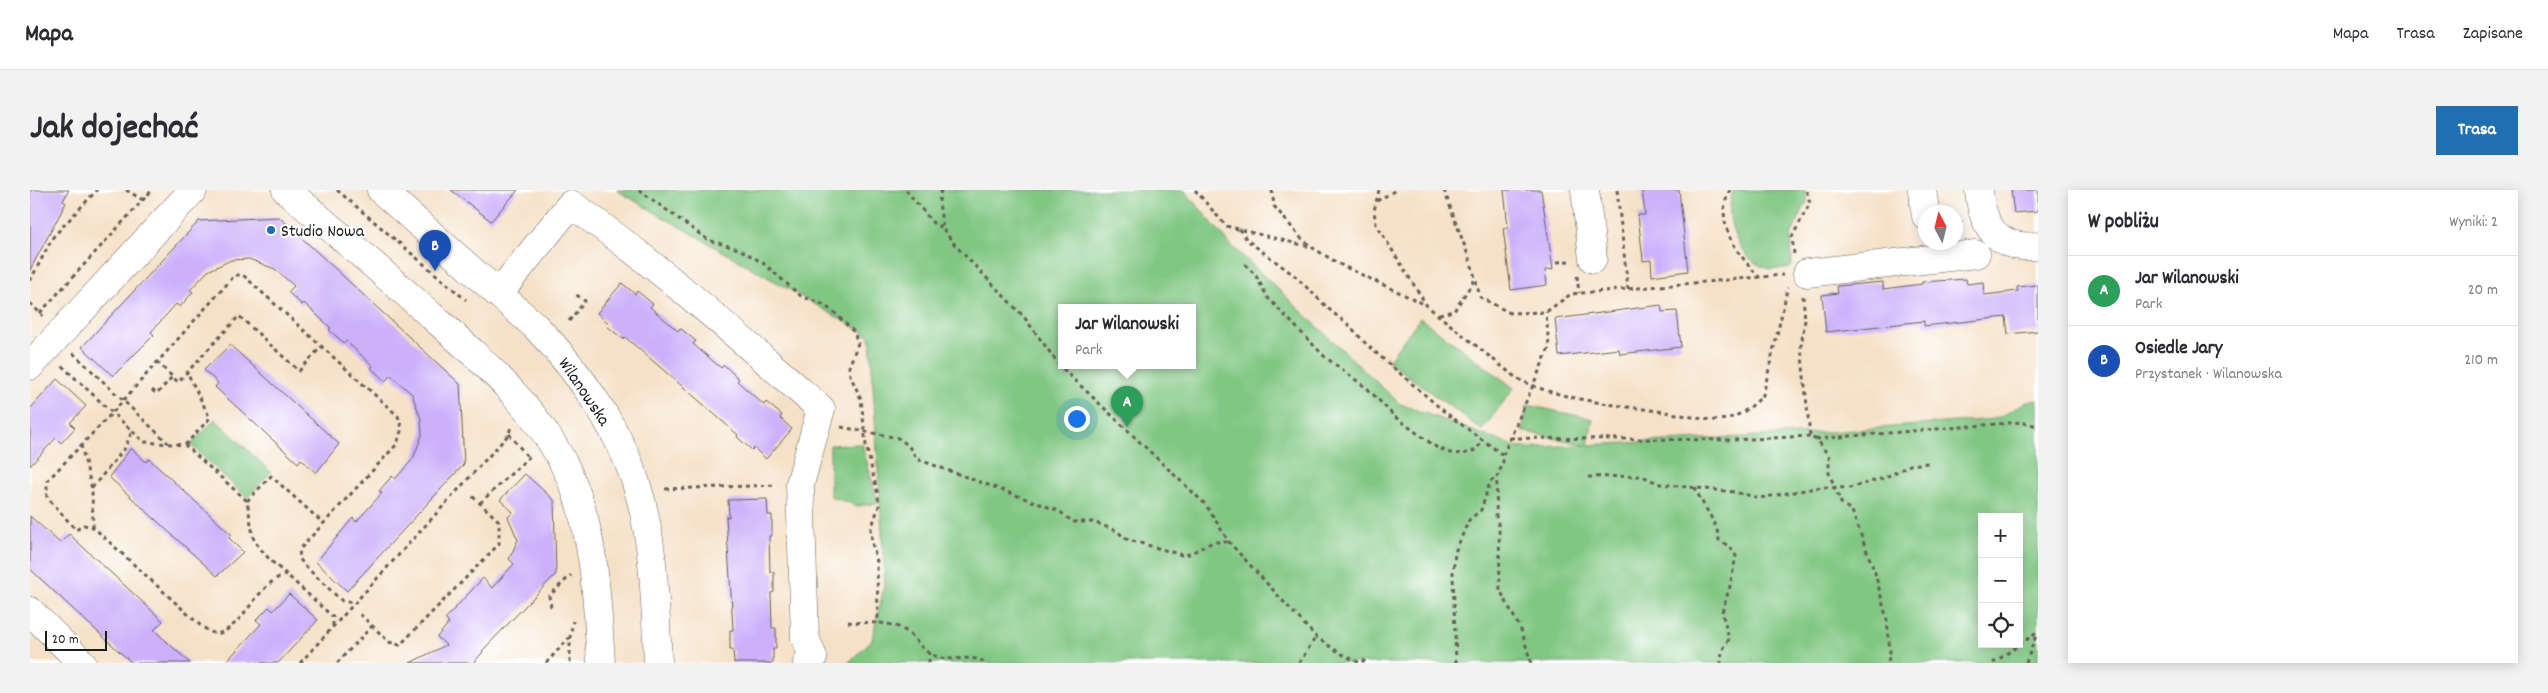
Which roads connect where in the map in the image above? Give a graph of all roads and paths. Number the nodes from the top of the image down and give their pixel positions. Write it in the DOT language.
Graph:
graph roads {
  1 [pos="97,190"];
  2 [pos="126,190"];
  3 [pos="152,190"];
  4 [pos="193,190"];
  5 [pos="286,190"];
  6 [pos="337,190"];
  7 [pos="381,190"];
  8 [pos="639,190"];
  9 [pos="906,190"];
  10 [pos="941,190"];
  11 [pos="1195,190"];
  12 [pos="1272,190"];
  13 [pos="1379,190"];
  14 [pos="1396,190"];
  15 [pos="1444,190"];
  16 [pos="1585,190"];
  17 [pos="1617,190"];
  18 [pos="1730,190"];
  19 [pos="1806,190"];
  20 [pos="1922,190"];
  21 [pos="1979,190"];
  22 [pos="143,200"];
  23 [pos="1377,201"];
  24 [pos="1924,205"];
  25 [pos="943,228"];
  26 [pos="1239,229"];
  27 [pos="2038,246"];
  28 [pos="1313,248"];
  29 [pos="1930,251"];
  30 [pos="1976,254"];
  31 [pos="1593,259"];
  32 [pos="1245,264"];
  33 [pos="1797,274"];
  34 [pos="1760,277"];
  35 [pos="1475,279"];
  36 [pos="30,281"];
  37 [pos="1628,289"];
  38 [pos="498,294"];
  39 [pos="575,294"];
  40 [pos="30,303"];
  41 [pos="473,304"];
  42 [pos="1427,306"];
  43 [pos="1546,312"];
  44 [pos="40,313"];
  45 [pos="1440,314"];
  46 [pos="45,318"];
  47 [pos="569,321"];
  48 [pos="322,347"];
  49 [pos="72,351"];
  50 [pos="157,362"];
  51 [pos="1058,363"];
  52 [pos="57,364"];
  53 [pos="30,366"];
  54 [pos="1063,369"];
  55 [pos="187,372"];
  56 [pos="173,376"];
  57 [pos="1531,386"];
  58 [pos="152,390"];
  59 [pos="123,399"];
  60 [pos="112,413"];
  61 [pos="513,422"];
  62 [pos="816,422"];
  63 [pos="2038,426"];
  64 [pos="132,431"];
  65 [pos="865,433"];
  66 [pos="509,434"];
  67 [pos="1810,436"];
  68 [pos="1510,438"];
  69 [pos="1815,439"];
  70 [pos="1483,440"];
  71 [pos="169,443"];
  72 [pos="186,444"];
  73 [pos="81,445"];
  74 [pos="534,453"];
  75 [pos="1503,455"];
  76 [pos="527,456"];
  77 [pos="1928,463"];
  78 [pos="1498,475"];
  79 [pos="1588,477"];
  80 [pos="800,484"];
  81 [pos="1695,488"];
  82 [pos="1836,488"];
  83 [pos="92,489"];
  84 [pos="665,489"];
  85 [pos="471,495"];
  86 [pos="247,501"];
  87 [pos="480,504"];
  88 [pos="323,523"];
  89 [pos="93,527"];
  90 [pos="1229,542"];
  91 [pos="574,572"];
  92 [pos="286,574"];
  93 [pos="355,603"];
  94 [pos="552,608"];
  95 [pos="30,611"];
  96 [pos="360,614"];
  97 [pos="574,615"];
  98 [pos="848,622"];
  99 [pos="878,623"];
  100 [pos="333,626"];
  101 [pos="372,626"];
  102 [pos="2038,632"];
  103 [pos="570,637"];
  104 [pos="1316,637"];
  105 [pos="929,653"];
  106 [pos="1363,662"];
  107 [pos="82,663"];
  108 [pos="300,663"];
  109 [pos="337,663"];
  110 [pos="546,663"];
  111 [pos="570,663"];
  112 [pos="601,663"];
  113 [pos="658,663"];
  114 [pos="807,663"];
  115 [pos="929,663"];
  116 [pos="986,663"];
  117 [pos="1299,663"];
  118 [pos="1456,663"];
  119 [pos="1530,663"];
  120 [pos="1721,663"];
  121 [pos="1888,663"];
  122 [pos="1993,663"];
  123 [pos="2026,663"];
  1 -- 36 [label="path"];
  2 -- 22 [label="path"];
  3 -- 22 [label="path"];
  4 -- 53 [label="street"];
  5 -- 112 [label="street"];
  6 -- 41 [label="path"];
  7 -- 38 [label="street, Wilanowska"];
  8 -- 65 [label="path"];
  9 -- 25 [label="path"];
  10 -- 25 [label="path"];
  11 -- 26 [label="path"];
  12 -- 28 [label="path"];
  13 -- 23 [label="path"];
  14 -- 23 [label="path"];
  15 -- 35 [label="path"];
  16 -- 31 [label="street"];
  17 -- 37 [label="path"];
  18 -- 34 [label="path"];
  19 -- 33 [label="path"];
  20 -- 24 [label="street"];
  21 -- 27 [label="street"];
  22 -- 44 [label="path"];
  23 -- 42 [label="path"];
  25 -- 51 [label="path"];
  26 -- 28 [label="path"];
  26 -- 70 [label="path"];
  28 -- 42 [label="path"];
  29 -- 30 [label="street"];
  29 -- 33 [label="street"];
  32 -- 70 [label="path"];
  33 -- 34 [label="path"];
  33 -- 57 [label="path"];
  33 -- 67 [label="path"];
  34 -- 37 [label="path"];
  35 -- 43 [label="path"];
  35 -- 45 [label="path"];
  37 -- 43 [label="path"];
  38 -- 62 [label="street"];
  38 -- 113 [label="street, Wilanowska"];
  39 -- 47 [label="path"];
  40 -- 44 [label="path"];
  42 -- 45 [label="path"];
  43 -- 57 [label="path"];
  44 -- 46 [label="path"];
  45 -- 57 [label="path"];
  48 -- 50 [label="path"];
  48 -- 55 [label="path"];
  48 -- 88 [label="path"];
  49 -- 59 [label="path"];
  50 -- 56 [label="path"];
  50 -- 59 [label="path"];
  52 -- 60 [label="path"];
  54 -- 90 [label="path"];
  55 -- 56 [label="path"];
  55 -- 72 [label="path"];
  56 -- 58 [label="path"];
  57 -- 68 [label="path"];
  59 -- 60 [label="path"];
  59 -- 71 [label="path"];
  60 -- 64 [label="path"];
  60 -- 73 [label="path"];
  61 -- 66 [label="path"];
  62 -- 65 [label="path"];
  62 -- 80 [label="street"];
  63 -- 69 [label="path"];
  64 -- 71 [label="path"];
  64 -- 83 [label="path"];
  65 -- 90 [label="path"];
  65 -- 99 [label="path"];
  66 -- 76 [label="path"];
  66 -- 93 [label="path"];
  67 -- 68 [label="path"];
  67 -- 69 [label="path"];
  68 -- 75 [label="path"];
  69 -- 82 [label="path"];
  70 -- 75 [label="path"];
  71 -- 72 [label="path"];
  72 -- 86 [label="path"];
  73 -- 83 [label="path"];
  73 -- 89 [label="path"];
  74 -- 76 [label="path"];
  75 -- 78 [label="path"];
  76 -- 87 [label="path"];
  77 -- 82 [label="path"];
  78 -- 118 [label="path"];
  78 -- 119 [label="path"];
  79 -- 81 [label="path"];
  80 -- 84 [label="path"];
  80 -- 114 [label="street"];
  81 -- 82 [label="path"];
  81 -- 120 [label="path"];
  82 -- 121 [label="path"];
  83 -- 89 [label="path"];
  85 -- 87 [label="path"];
  86 -- 88 [label="path"];
  86 -- 92 [label="path"];
  87 -- 101 [label="path"];
  88 -- 93 [label="path"];
  89 -- 92 [label="path"];
  90 -- 104 [label="path"];
  91 -- 94 [label="path"];
  92 -- 100 [label="path"];
  93 -- 100 [label="path"];
  95 -- 107 [label="street"];
  96 -- 101 [label="path"];
  97 -- 103 [label="path"];
  98 -- 99 [label="path"];
  99 -- 105 [label="path"];
  100 -- 108 [label="path"];
  101 -- 109 [label="path"];
  102 -- 122 [label="path"];
  102 -- 123 [label="path"];
  103 -- 110 [label="path"];
  103 -- 111 [label="path"];
  104 -- 106 [label="path"];
  104 -- 117 [label="path"];
  105 -- 115 [label="path"];
  105 -- 116 [label="path"];
}
